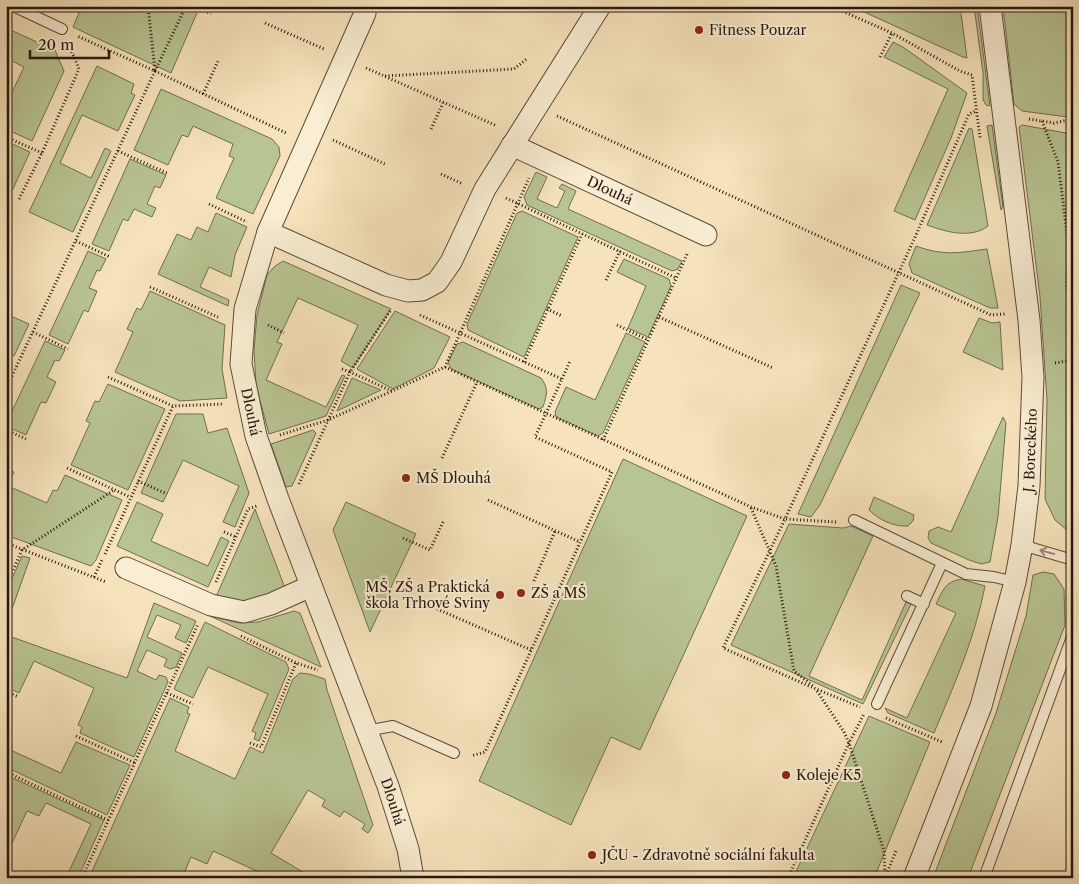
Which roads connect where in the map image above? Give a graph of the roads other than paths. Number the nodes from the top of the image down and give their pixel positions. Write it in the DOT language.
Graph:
graph roads {
  1 [pos="13,6"];
  2 [pos="600,6"];
  3 [pos="990,6"];
  4 [pos="365,12"];
  5 [pos="62,29"];
  6 [pos="512,145"];
  7 [pos="268,232"];
  8 [pos="702,233"];
  9 [pos="854,520"];
  10 [pos="1022,545"];
  11 [pos="1073,560"];
  12 [pos="942,563"];
  13 [pos="126,568"];
  14 [pos="1015,582"];
  15 [pos="311,586"];
  16 [pos="907,596"];
  17 [pos="924,604"];
  18 [pos="1073,634"];
  19 [pos="877,704"];
  20 [pos="366,731"];
  21 [pos="454,753"];
  22 [pos="413,878"];
  23 [pos="914,878"];
  24 [pos="984,878"];
  1 -- 5 [label="lane"];
  2 -- 6 [label="street"];
  3 -- 10 [label="street, J. Boreckého"];
  4 -- 7 [label="street, Dlouhá"];
  6 -- 7 [label="street"];
  6 -- 8 [label="street, Dlouhá"];
  7 -- 15 [label="street, Dlouhá"];
  9 -- 12 [label="lane"];
  11 -- 10 [label="lane, one-way"];
  10 -- 14 [label="street, J. Boreckého"];
  12 -- 14 [label="lane"];
  12 -- 17 [label="lane"];
  13 -- 15 [label="street"];
  14 -- 23 [label="street, J. Boreckého"];
  15 -- 20 [label="street, Dlouhá"];
  16 -- 17 [label="lane"];
  17 -- 19 [label="lane"];
  18 -- 24 [label="lane"];
  20 -- 21 [label="lane"];
  20 -- 22 [label="street, Dlouhá"];
}
